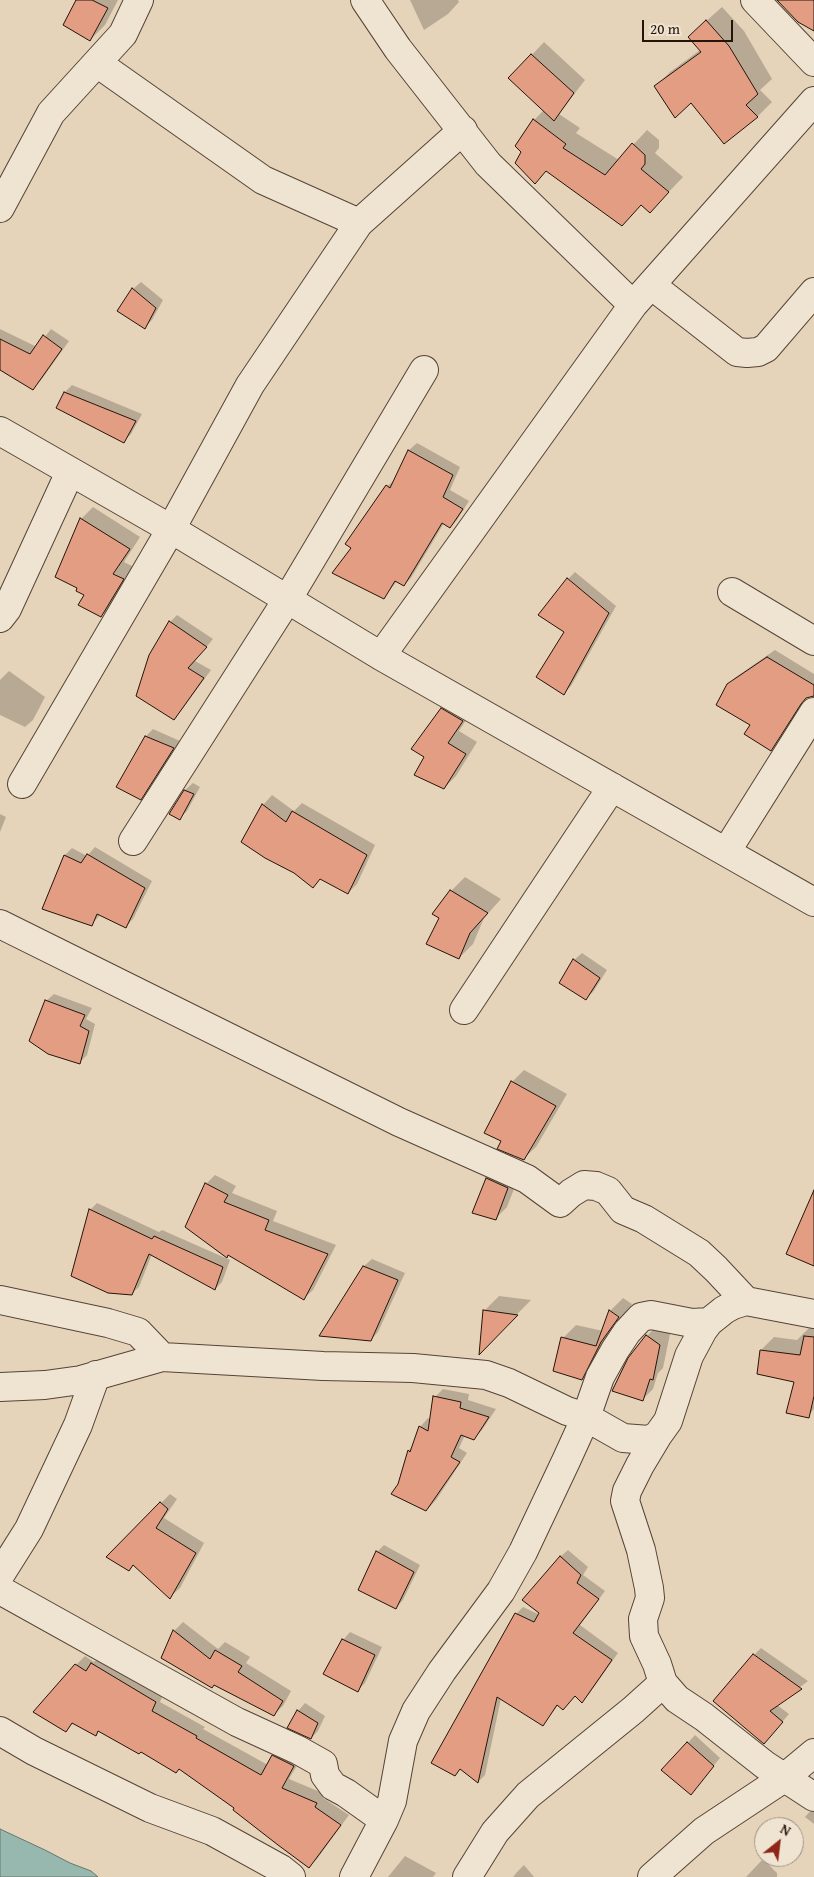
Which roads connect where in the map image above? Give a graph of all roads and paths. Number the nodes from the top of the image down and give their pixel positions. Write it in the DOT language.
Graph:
graph roads {
  1 [pos="140,0"];
  2 [pos="365,0"];
  3 [pos="755,0"];
  4 [pos="814,62"];
  5 [pos="97,63"];
  6 [pos="814,101"];
  7 [pos="463,130"];
  8 [pos="0,208"];
  9 [pos="359,223"];
  10 [pos="651,284"];
  11 [pos="814,292"];
  12 [pos="634,305"];
  13 [pos="424,370"];
  14 [pos="0,431"];
  15 [pos="70,472"];
  16 [pos="171,529"];
  17 [pos="732,592"];
  18 [pos="287,600"];
  19 [pos="0,618"];
  20 [pos="814,641"];
  21 [pos="381,656"];
  22 [pos="814,712"];
  23 [pos="22,784"];
  24 [pos="612,787"];
  25 [pos="133,841"];
  26 [pos="726,852"];
  27 [pos="814,902"];
  28 [pos="0,924"];
  29 [pos="464,1010"];
  30 [pos="0,1300"];
  31 [pos="746,1302"];
  32 [pos="814,1314"];
  33 [pos="709,1322"];
  34 [pos="162,1357"];
  35 [pos="96,1375"];
  36 [pos="0,1387"];
  37 [pos="586,1417"];
  38 [pos="658,1435"];
  39 [pos="0,1575"];
  40 [pos="0,1590"];
  41 [pos="663,1683"];
  42 [pos="0,1731"];
  43 [pos="814,1753"];
  44 [pos="784,1778"];
  45 [pos="814,1797"];
  46 [pos="384,1820"];
  47 [pos="291,1877"];
  48 [pos="354,1877"];
  49 [pos="467,1877"];
  50 [pos="652,1877"];
  1 -- 5 [label="street"];
  2 -- 7 [label="street"];
  3 -- 4 [label="street"];
  5 -- 8 [label="street"];
  5 -- 9 [label="street"];
  6 -- 10 [label="street"];
  7 -- 9 [label="street"];
  7 -- 12 [label="street"];
  9 -- 16 [label="street"];
  10 -- 11 [label="street"];
  10 -- 12 [label="street"];
  12 -- 21 [label="street"];
  13 -- 18 [label="street"];
  14 -- 15 [label="street"];
  15 -- 16 [label="street"];
  15 -- 19 [label="street"];
  16 -- 18 [label="street"];
  16 -- 23 [label="street"];
  17 -- 20 [label="street"];
  18 -- 21 [label="street"];
  18 -- 25 [label="street"];
  21 -- 24 [label="street"];
  22 -- 26 [label="street"];
  24 -- 26 [label="street"];
  24 -- 29 [label="street"];
  26 -- 27 [label="street"];
  28 -- 31 [label="street"];
  30 -- 34 [label="street"];
  31 -- 32 [label="street"];
  31 -- 33 [label="street"];
  33 -- 37 [label="street"];
  33 -- 38 [label="street"];
  34 -- 35 [label="street"];
  34 -- 37 [label="street"];
  35 -- 36 [label="street"];
  35 -- 39 [label="street"];
  37 -- 38 [label="street"];
  37 -- 46 [label="street"];
  38 -- 41 [label="street"];
  40 -- 46 [label="street"];
  41 -- 44 [label="street"];
  41 -- 49 [label="street"];
  42 -- 47 [label="street"];
  43 -- 44 [label="street"];
  44 -- 45 [label="street"];
  44 -- 50 [label="street"];
  46 -- 48 [label="street"];
}
